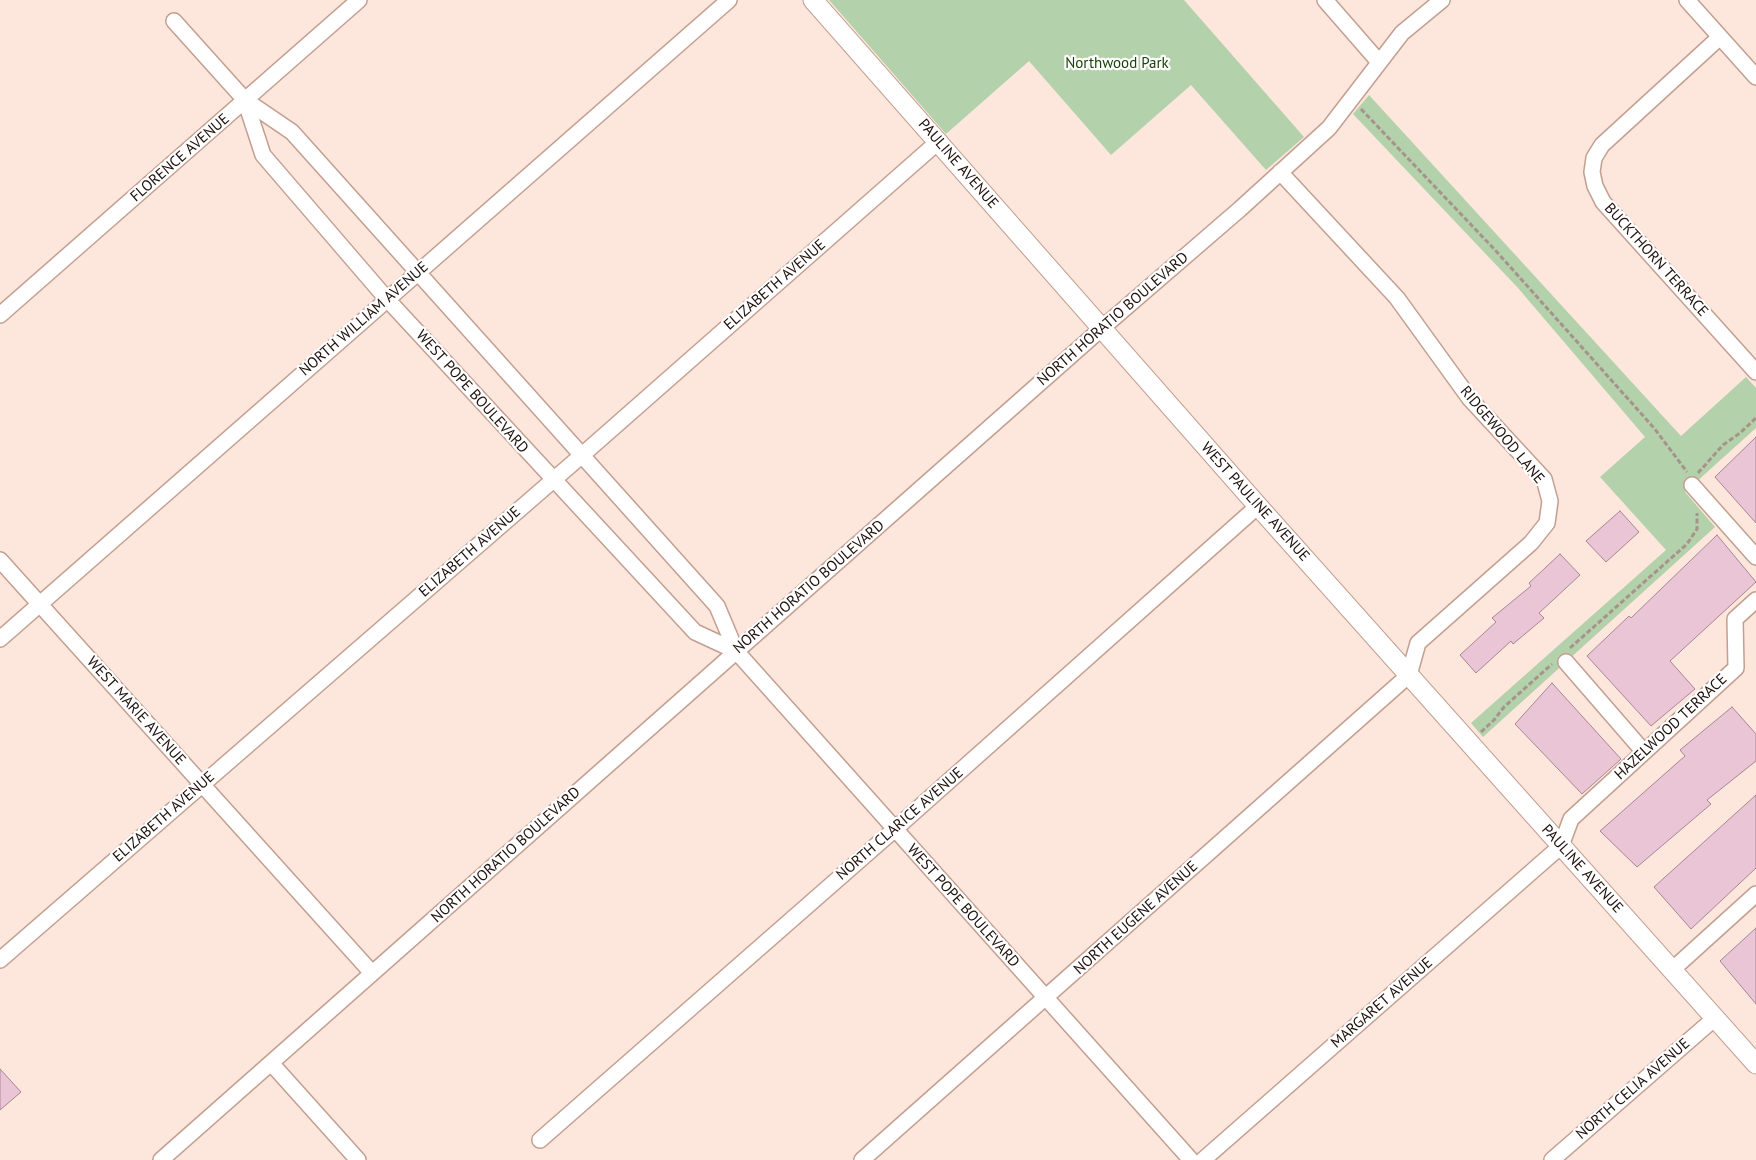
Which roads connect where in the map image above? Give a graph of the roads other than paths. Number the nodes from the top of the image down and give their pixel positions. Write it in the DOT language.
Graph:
graph roads {
  1 [pos="359,0"];
  2 [pos="729,0"];
  3 [pos="813,0"];
  4 [pos="1324,0"];
  5 [pos="1442,0"];
  6 [pos="1687,0"];
  7 [pos="174,22"];
  8 [pos="1720,37"];
  9 [pos="1379,62"];
  10 [pos="1756,77"];
  11 [pos="245,100"];
  12 [pos="939,141"];
  13 [pos="1280,172"];
  14 [pos="417,272"];
  15 [pos="386,298"];
  16 [pos="0,315"];
  17 [pos="1101,329"];
  18 [pos="1756,372"];
  19 [pos="581,456"];
  20 [pos="553,481"];
  21 [pos="1692,483"];
  22 [pos="1258,506"];
  23 [pos="1756,557"];
  24 [pos="0,560"];
  25 [pos="1756,600"];
  26 [pos="40,604"];
  27 [pos="0,639"];
  28 [pos="736,651"];
  29 [pos="1561,659"];
  30 [pos="1409,675"];
  31 [pos="1644,752"];
  32 [pos="201,784"];
  33 [pos="895,829"];
  34 [pos="1561,846"];
  35 [pos="1756,894"];
  36 [pos="0,960"];
  37 [pos="1672,970"];
  38 [pos="372,973"];
  39 [pos="1046,998"];
  40 [pos="1715,1018"];
  41 [pos="271,1063"];
  42 [pos="1756,1064"];
  43 [pos="540,1140"];
  44 [pos="161,1160"];
  45 [pos="358,1160"];
  46 [pos="862,1160"];
  47 [pos="1191,1160"];
  48 [pos="1203,1160"];
  49 [pos="1552,1160"];
  1 -- 11 [label="street, FLORENCE AVENUE"];
  2 -- 14 [label="street, NORTH WILLIAM AVENUE"];
  3 -- 12 [label="street, PAULINE AVENUE"];
  4 -- 9 [label="street"];
  5 -- 9 [label="street, NORTH HORATIO BOULEVARD"];
  6 -- 8 [label="street"];
  7 -- 11 [label="street, WEST POPE BOULEVARD"];
  8 -- 10 [label="street"];
  8 -- 18 [label="street, BUCKTHORN TERRACE"];
  9 -- 13 [label="street, NORTH HORATIO BOULEVARD"];
  11 -- 14 [label="street, WEST POPE BOULEVARD"];
  11 -- 15 [label="street, WEST POPE BOULEVARD"];
  11 -- 16 [label="street, FLORENCE AVENUE"];
  12 -- 17 [label="street, PAULINE AVENUE"];
  12 -- 19 [label="street, ELIZABETH AVENUE"];
  13 -- 17 [label="street, NORTH HORATIO BOULEVARD"];
  13 -- 30 [label="street, RIDGEWOOD LANE"];
  14 -- 15 [label="street, NORTH WILLIAM AVENUE"];
  14 -- 19 [label="street, WEST POPE BOULEVARD"];
  15 -- 20 [label="street, WEST POPE BOULEVARD"];
  15 -- 26 [label="street, NORTH WILLIAM AVENUE"];
  17 -- 22 [label="street, WEST PAULINE AVENUE"];
  17 -- 28 [label="street, NORTH HORATIO BOULEVARD"];
  19 -- 20 [label="street, ELIZABETH AVENUE"];
  19 -- 28 [label="street, WEST POPE BOULEVARD"];
  20 -- 28 [label="street, WEST POPE BOULEVARD"];
  20 -- 32 [label="street, ELIZABETH AVENUE"];
  21 -- 23 [label="street"];
  22 -- 30 [label="street, WEST PAULINE AVENUE"];
  22 -- 33 [label="street, NORTH CLARICE AVENUE"];
  24 -- 26 [label="street, WEST MARIE AVENUE"];
  25 -- 31 [label="street, HAZELWOOD TERRACE"];
  26 -- 27 [label="street, NORTH WILLIAM AVENUE"];
  26 -- 32 [label="street, WEST MARIE AVENUE"];
  28 -- 33 [label="street, WEST POPE BOULEVARD"];
  28 -- 38 [label="street, NORTH HORATIO BOULEVARD"];
  29 -- 31 [label="street"];
  30 -- 34 [label="street, PAULINE AVENUE"];
  30 -- 39 [label="street, NORTH EUGENE AVENUE"];
  31 -- 34 [label="street, HAZELWOOD TERRACE"];
  32 -- 36 [label="street, ELIZABETH AVENUE"];
  32 -- 38 [label="street, WEST MARIE AVENUE"];
  33 -- 39 [label="street, WEST POPE BOULEVARD"];
  33 -- 43 [label="street, NORTH CLARICE AVENUE"];
  34 -- 37 [label="street, PAULINE AVENUE"];
  34 -- 48 [label="street, MARGARET AVENUE"];
  35 -- 37 [label="street"];
  37 -- 40 [label="street, PAULINE AVENUE"];
  38 -- 41 [label="street, NORTH HORATIO BOULEVARD"];
  39 -- 46 [label="street, NORTH EUGENE AVENUE"];
  39 -- 47 [label="street, WEST POPE BOULEVARD"];
  40 -- 42 [label="street, PAULINE AVENUE"];
  40 -- 49 [label="street, NORTH CELIA AVENUE"];
  41 -- 44 [label="street, NORTH HORATIO BOULEVARD"];
  41 -- 45 [label="street"];
}
